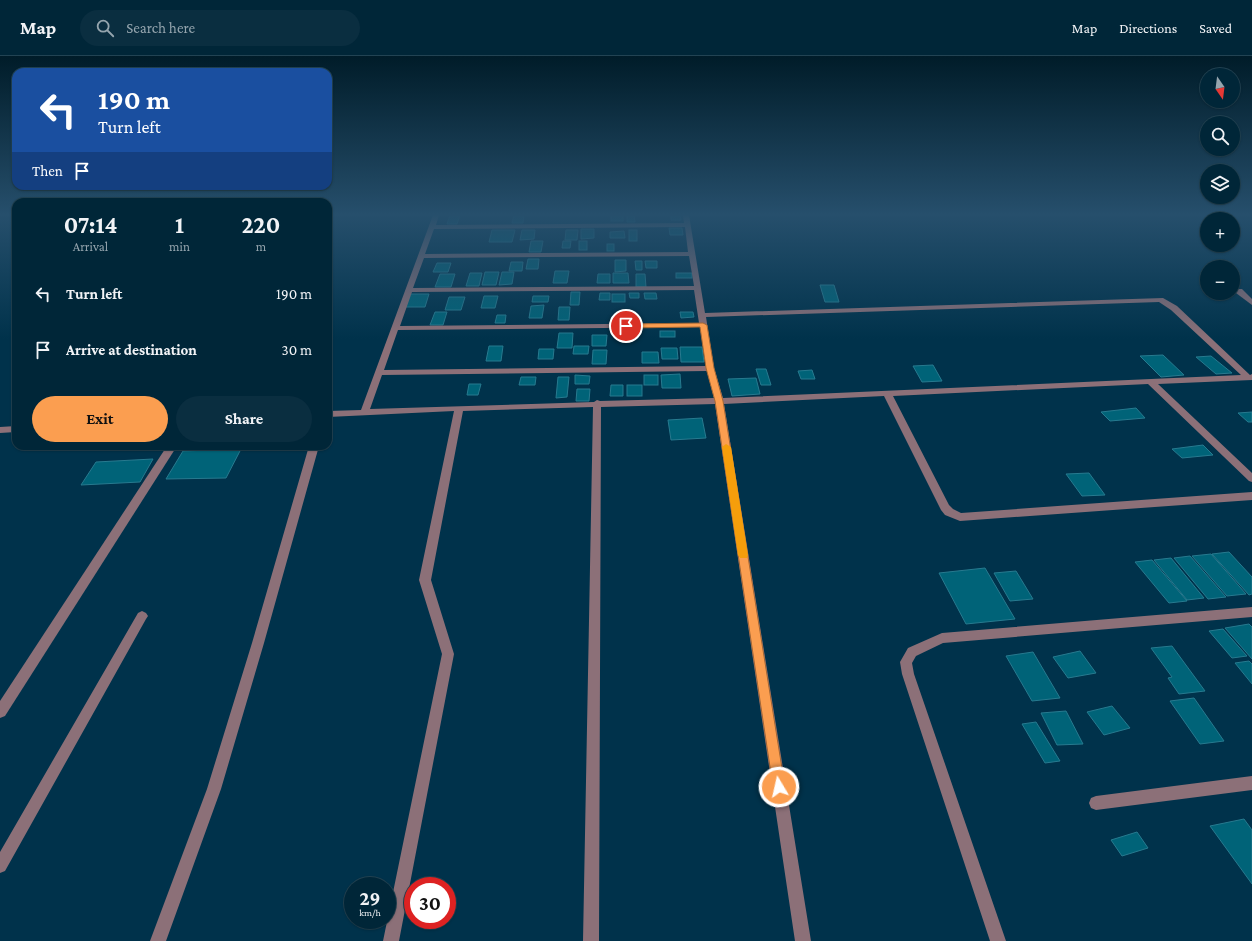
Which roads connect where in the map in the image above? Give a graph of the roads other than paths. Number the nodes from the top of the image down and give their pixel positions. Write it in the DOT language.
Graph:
graph roads {
  1 [pos="421,256"];
  2 [pos="692,256"];
  3 [pos="698,288"];
  4 [pos="409,290"];
  5 [pos="1240,292"];
  6 [pos="1252,303"];
  7 [pos="703,320"];
  8 [pos="395,328"];
  9 [pos="710,368"];
  10 [pos="379,373"];
  11 [pos="1250,377"];
  12 [pos="1151,382"];
  13 [pos="887,393"];
  14 [pos="719,401"];
  15 [pos="598,403"];
  16 [pos="459,408"];
  17 [pos="365,412"];
  18 [pos="332,414"];
  19 [pos="12,429"];
  20 [pos="0,430"];
  21 [pos="169,450"];
  22 [pos="313,450"];
  23 [pos="1252,479"];
  24 [pos="1252,496"];
  25 [pos="1252,612"];
  26 [pos="142,616"];
  27 [pos="0,712"];
  28 [pos="1252,783"];
  29 [pos="1096,803"];
  30 [pos="0,866"];
  31 [pos="158,941"];
  32 [pos="391,941"];
  33 [pos="591,941"];
  34 [pos="803,941"];
  35 [pos="998,941"];
  1 -- 4 [label="street"];
  2 -- 3 [label="street"];
  3 -- 4 [label="street"];
  3 -- 7 [label="street"];
  4 -- 8 [label="street"];
  5 -- 6 [label="street"];
  7 -- 8 [label="street"];
  7 -- 9 [label="street"];
  7 -- 11 [label="street"];
  8 -- 10 [label="street"];
  9 -- 10 [label="street"];
  9 -- 14 [label="street"];
  10 -- 17 [label="street"];
  11 -- 12 [label="street"];
  12 -- 13 [label="street"];
  12 -- 23 [label="street"];
  13 -- 14 [label="street"];
  13 -- 24 [label="street"];
  14 -- 15 [label="street"];
  14 -- 34 [label="street"];
  15 -- 16 [label="street"];
  15 -- 33 [label="street"];
  16 -- 17 [label="street"];
  16 -- 32 [label="street"];
  17 -- 18 [label="street"];
  19 -- 20 [label="street"];
  21 -- 27 [label="street"];
  22 -- 31 [label="street"];
  25 -- 35 [label="street"];
  26 -- 30 [label="street"];
  28 -- 29 [label="street"];
}
